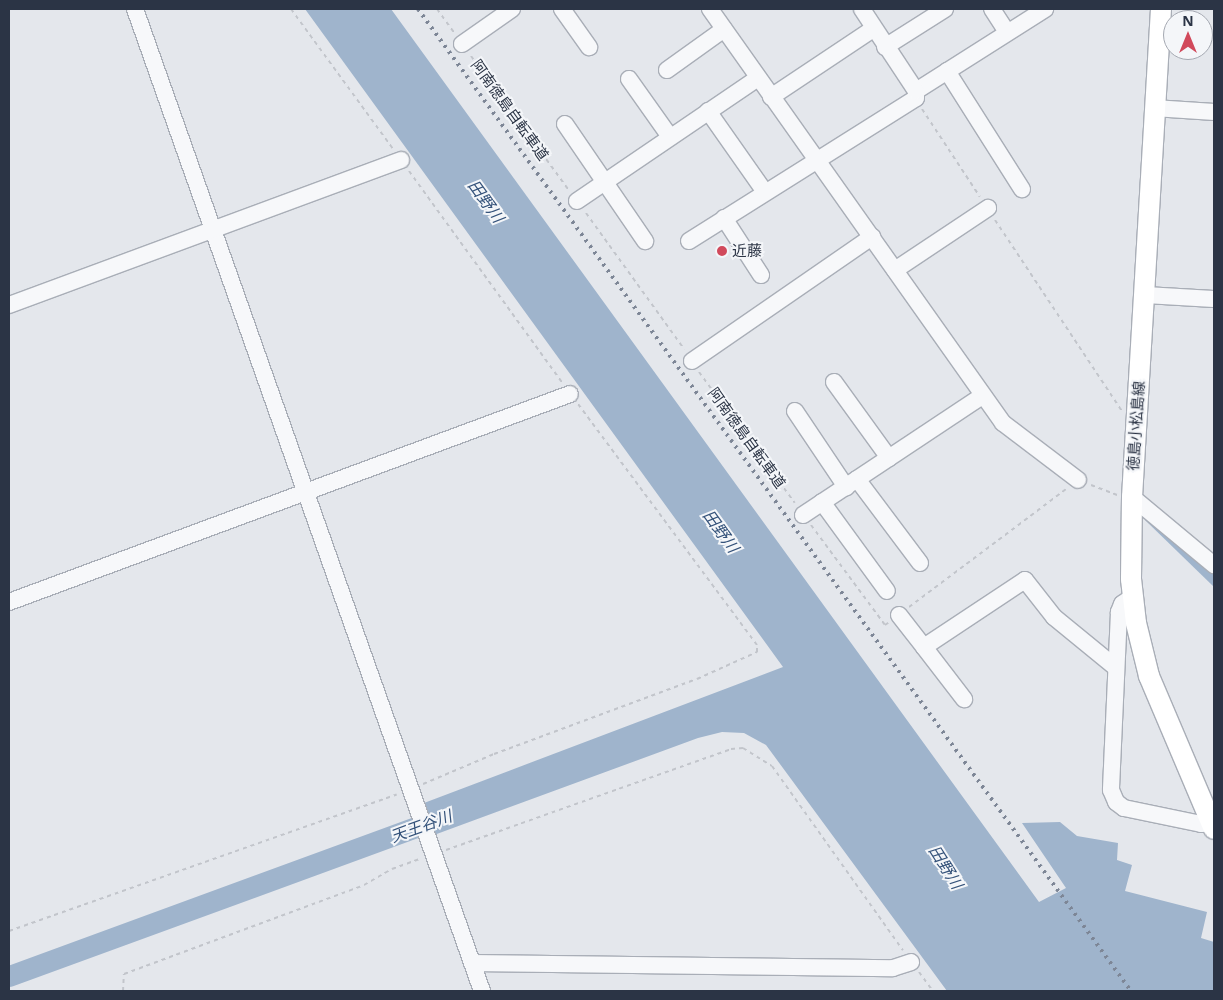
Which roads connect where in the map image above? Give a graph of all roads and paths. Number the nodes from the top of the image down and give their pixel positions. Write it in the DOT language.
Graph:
graph roads {
  1 [pos="135,9"];
  2 [pos="291,9"];
  3 [pos="436,9"];
  4 [pos="512,9"];
  5 [pos="562,9"];
  6 [pos="862,9"];
  7 [pos="944,9"];
  8 [pos="992,9"];
  9 [pos="1045,9"];
  10 [pos="1161,9"];
  11 [pos="714,10"];
  12 [pos="873,28"];
  13 [pos="724,29"];
  14 [pos="1007,32"];
  15 [pos="462,44"];
  16 [pos="589,47"];
  17 [pos="885,47"];
  18 [pos="667,70"];
  19 [pos="947,71"];
  20 [pos="758,78"];
  21 [pos="629,79"];
  22 [pos="916,95"];
  23 [pos="771,97"];
  24 [pos="1154,108"];
  25 [pos="708,112"];
  26 [pos="1214,112"];
  27 [pos="565,124"];
  28 [pos="670,137"];
  29 [pos="816,159"];
  30 [pos="401,160"];
  31 [pos="605,182"];
  32 [pos="1022,189"];
  33 [pos="765,192"];
  34 [pos="577,201"];
  35 [pos="988,208"];
  36 [pos="724,218"];
  37 [pos="213,230"];
  38 [pos="872,237"];
  39 [pos="645,241"];
  40 [pos="689,241"];
  41 [pos="895,270"];
  42 [pos="761,275"];
  43 [pos="1145,296"];
  44 [pos="1214,299"];
  45 [pos="9,305"];
  46 [pos="692,361"];
  47 [pos="834,382"];
  48 [pos="570,394"];
  49 [pos="982,396"];
  50 [pos="795,411"];
  51 [pos="1137,416"];
  52 [pos="889,458"];
  53 [pos="1078,480"];
  54 [pos="851,483"];
  55 [pos="306,493"];
  56 [pos="1132,498"];
  57 [pos="822,502"];
  58 [pos="803,515"];
  59 [pos="920,563"];
  60 [pos="1214,565"];
  61 [pos="887,591"];
  62 [pos="1132,597"];
  63 [pos="9,602"];
  64 [pos="899,615"];
  65 [pos="924,647"];
  66 [pos="1114,667"];
  67 [pos="964,699"];
  68 [pos="410,792"];
  69 [pos="1212,825"];
  70 [pos="431,852"];
  71 [pos="9,932"];
  72 [pos="911,962"];
  73 [pos="472,963"];
  74 [pos="123,991"];
  75 [pos="482,991"];
  76 [pos="933,991"];
  1 -- 37 [label="street"];
  2 -- 30 [label="path"];
  3 -- 15 [label="path, 阿南徳島自転車道"];
  4 -- 15 [label="street"];
  5 -- 16 [label="street"];
  6 -- 12 [label="street"];
  7 -- 17 [label="street"];
  8 -- 14 [label="street"];
  9 -- 14 [label="street"];
  10 -- 24 [label="main road, 徳島小松島線"];
  11 -- 13 [label="street"];
  12 -- 17 [label="street"];
  12 -- 23 [label="street"];
  13 -- 18 [label="street"];
  13 -- 20 [label="street"];
  14 -- 19 [label="street"];
  15 -- 34 [label="path, 阿南徳島自転車道"];
  17 -- 22 [label="street"];
  19 -- 22 [label="street"];
  19 -- 32 [label="street"];
  20 -- 23 [label="street"];
  20 -- 25 [label="street"];
  21 -- 28 [label="street"];
  22 -- 29 [label="street"];
  22 -- 35 [label="path"];
  23 -- 29 [label="street"];
  24 -- 26 [label="street"];
  24 -- 43 [label="main road, 徳島小松島線"];
  25 -- 28 [label="street"];
  25 -- 33 [label="street"];
  27 -- 31 [label="street"];
  28 -- 31 [label="street"];
  29 -- 33 [label="street"];
  29 -- 38 [label="street"];
  30 -- 37 [label="street"];
  30 -- 48 [label="path"];
  31 -- 34 [label="street"];
  31 -- 39 [label="street"];
  33 -- 36 [label="street"];
  34 -- 46 [label="path, 阿南徳島自転車道"];
  35 -- 41 [label="street"];
  35 -- 51 [label="path"];
  36 -- 40 [label="street"];
  36 -- 42 [label="street"];
  37 -- 45 [label="street"];
  37 -- 55 [label="street"];
  38 -- 41 [label="street"];
  38 -- 46 [label="street"];
  41 -- 49 [label="street"];
  43 -- 44 [label="street"];
  43 -- 51 [label="main road, 徳島小松島線"];
  46 -- 58 [label="path, 阿南徳島自転車道"];
  47 -- 52 [label="street"];
  48 -- 55 [label="street"];
  48 -- 68 [label="path"];
  49 -- 52 [label="street"];
  49 -- 53 [label="street"];
  50 -- 54 [label="street"];
  51 -- 56 [label="main road, 徳島小松島線"];
  52 -- 54 [label="street"];
  53 -- 56 [label="path"];
  53 -- 64 [label="path, 阿南徳島自転車道"];
  54 -- 57 [label="street"];
  54 -- 59 [label="street"];
  55 -- 63 [label="street"];
  55 -- 68 [label="street"];
  56 -- 60 [label="street"];
  56 -- 62 [label="main road, 徳島小松島線"];
  57 -- 58 [label="street"];
  57 -- 61 [label="street"];
  58 -- 64 [label="path, 阿南徳島自転車道"];
  62 -- 66 [label="street"];
  62 -- 69 [label="main road, 徳島小松島線"];
  64 -- 65 [label="street"];
  65 -- 66 [label="street"];
  65 -- 67 [label="street"];
  66 -- 69 [label="street"];
  68 -- 70 [label="street"];
  68 -- 71 [label="path"];
  70 -- 72 [label="path"];
  70 -- 73 [label="street"];
  70 -- 74 [label="path"];
  72 -- 73 [label="street"];
  72 -- 76 [label="path"];
  73 -- 75 [label="street"];
}
